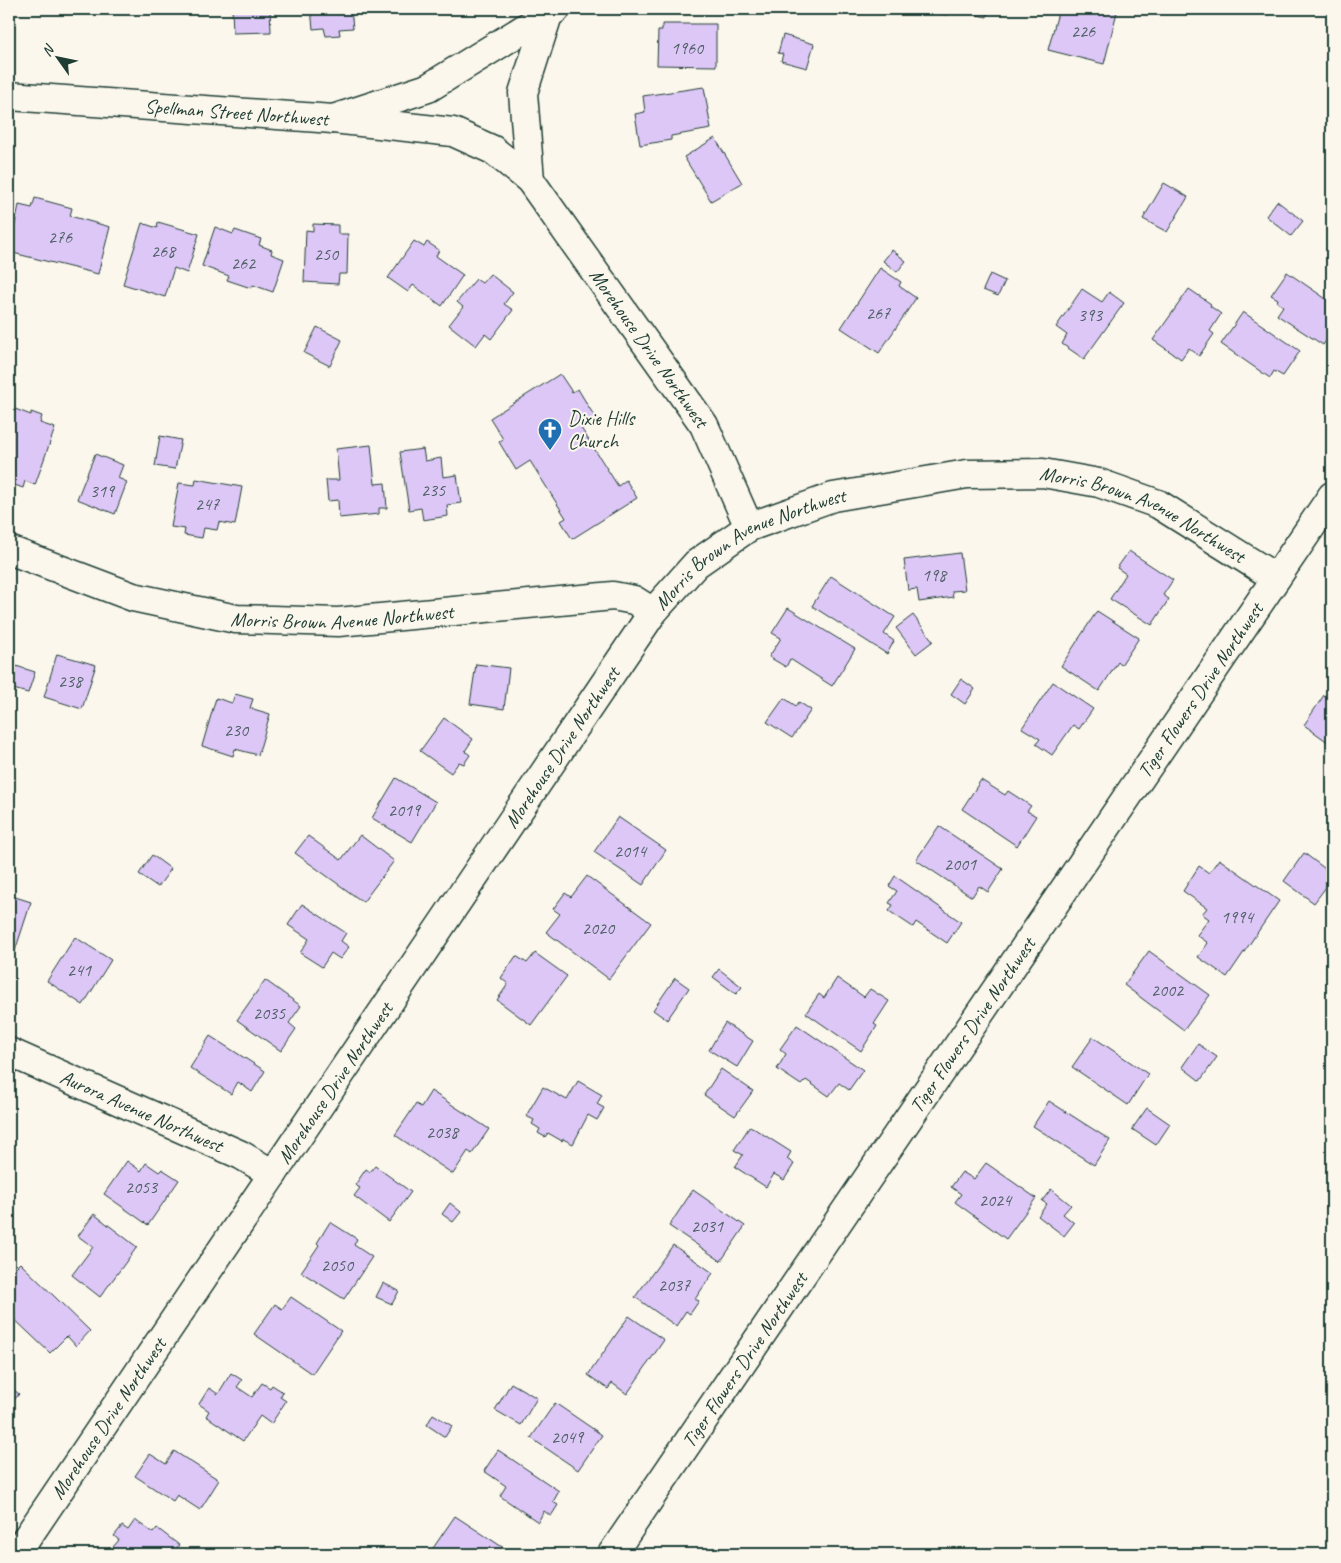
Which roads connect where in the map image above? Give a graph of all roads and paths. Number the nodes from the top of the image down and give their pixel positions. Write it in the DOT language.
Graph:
graph roads {
  1 [pos="552,12"];
  2 [pos="9,96"];
  3 [pos="333,119"];
  4 [pos="530,180"];
  5 [pos="1332,496"];
  6 [pos="749,527"];
  7 [pos="9,550"];
  8 [pos="1276,578"];
  9 [pos="653,612"];
  10 [pos="9,1052"];
  11 [pos="273,1174"];
  12 [pos="16,1554"];
  13 [pos="612,1554"];
  1 -- 3 [label="street, Spellman Street Northwest"];
  1 -- 4 [label="street"];
  2 -- 3 [label="street, Spellman Street Northwest"];
  3 -- 4 [label="street, Morehouse Drive Northwest"];
  4 -- 6 [label="street, Morehouse Drive Northwest"];
  5 -- 8 [label="street, Tiger Flowers Drive Northwest"];
  6 -- 8 [label="street, Morris Brown Avenue Northwest"];
  6 -- 9 [label="street, Morris Brown Avenue Northwest"];
  7 -- 9 [label="street, Morris Brown Avenue Northwest"];
  8 -- 13 [label="street, Tiger Flowers Drive Northwest"];
  9 -- 11 [label="street, Morehouse Drive Northwest"];
  10 -- 11 [label="street, Aurora Avenue Northwest"];
  11 -- 12 [label="street, Morehouse Drive Northwest"];
}
